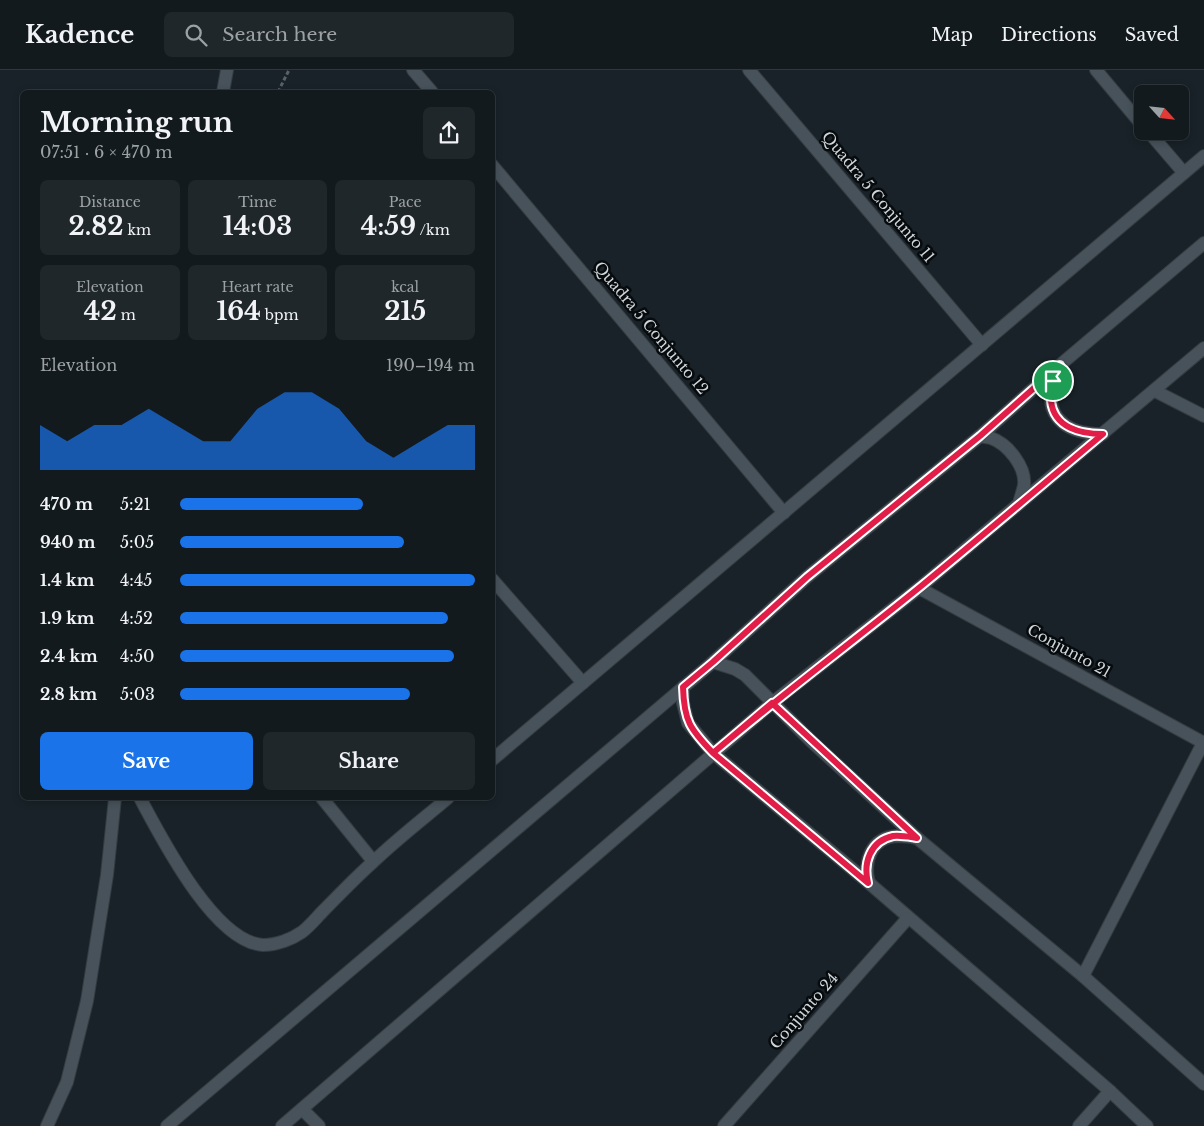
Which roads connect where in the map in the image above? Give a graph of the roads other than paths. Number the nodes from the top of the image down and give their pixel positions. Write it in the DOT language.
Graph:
graph roads {
  1 [pos="227,70"];
  2 [pos="413,70"];
  3 [pos="749,70"];
  4 [pos="1096,70"];
  5 [pos="223,90"];
  6 [pos="430,90"];
  7 [pos="1134,115"];
  8 [pos="1156,140"];
  9 [pos="1204,156"];
  10 [pos="495,169"];
  11 [pos="1184,173"];
  12 [pos="1204,243"];
  13 [pos="982,345"];
  14 [pos="1204,348"];
  15 [pos="1060,365"];
  16 [pos="1155,391"];
  17 [pos="1204,416"];
  18 [pos="1103,434"];
  19 [pos="980,436"];
  20 [pos="1019,504"];
  21 [pos="784,513"];
  22 [pos="495,582"];
  23 [pos="919,588"];
  24 [pos="713,662"];
  25 [pos="583,683"];
  26 [pos="683,687"];
  27 [pos="772,703"];
  28 [pos="1203,743"];
  29 [pos="713,753"];
  30 [pos="495,757"];
  31 [pos="116,800"];
  32 [pos="141,800"];
  33 [pos="324,800"];
  34 [pos="446,800"];
  35 [pos="917,838"];
  36 [pos="373,861"];
  37 [pos="868,883"];
  38 [pos="908,918"];
  39 [pos="1083,976"];
  40 [pos="1204,1084"];
  41 [pos="1110,1091"];
  42 [pos="302,1110"];
  43 [pos="47,1126"];
  44 [pos="167,1126"];
  45 [pos="282,1126"];
  46 [pos="319,1126"];
  47 [pos="724,1126"];
  48 [pos="1079,1126"];
  49 [pos="1147,1126"];
  1 -- 5 [label="street"];
  2 -- 6 [label="street"];
  3 -- 13 [label="street, Quadra 5 Conjunto 11"];
  4 -- 7 [label="street"];
  8 -- 11 [label="street"];
  9 -- 11 [label="street"];
  10 -- 21 [label="street, Quadra 5 Conjunto 12"];
  11 -- 13 [label="street"];
  12 -- 15 [label="street"];
  13 -- 21 [label="street"];
  14 -- 16 [label="street"];
  15 -- 18 [label="street"];
  15 -- 19 [label="street"];
  16 -- 17 [label="street"];
  16 -- 18 [label="street"];
  18 -- 20 [label="street"];
  19 -- 20 [label="street"];
  19 -- 24 [label="street"];
  20 -- 23 [label="street"];
  21 -- 25 [label="street"];
  22 -- 25 [label="street"];
  23 -- 27 [label="street"];
  23 -- 28 [label="street, Conjunto 21"];
  24 -- 26 [label="street"];
  24 -- 27 [label="street"];
  25 -- 30 [label="street"];
  26 -- 29 [label="street"];
  26 -- 44 [label="street"];
  27 -- 29 [label="street"];
  27 -- 35 [label="street"];
  28 -- 39 [label="street"];
  29 -- 37 [label="street"];
  29 -- 42 [label="street"];
  31 -- 43 [label="street"];
  32 -- 36 [label="street"];
  33 -- 36 [label="street"];
  34 -- 36 [label="street"];
  35 -- 37 [label="street"];
  35 -- 39 [label="street"];
  37 -- 38 [label="street"];
  38 -- 41 [label="street"];
  38 -- 47 [label="street, Conjunto 24"];
  39 -- 40 [label="street"];
  41 -- 48 [label="street"];
  41 -- 49 [label="street"];
  42 -- 45 [label="street"];
  42 -- 46 [label="street"];
}
